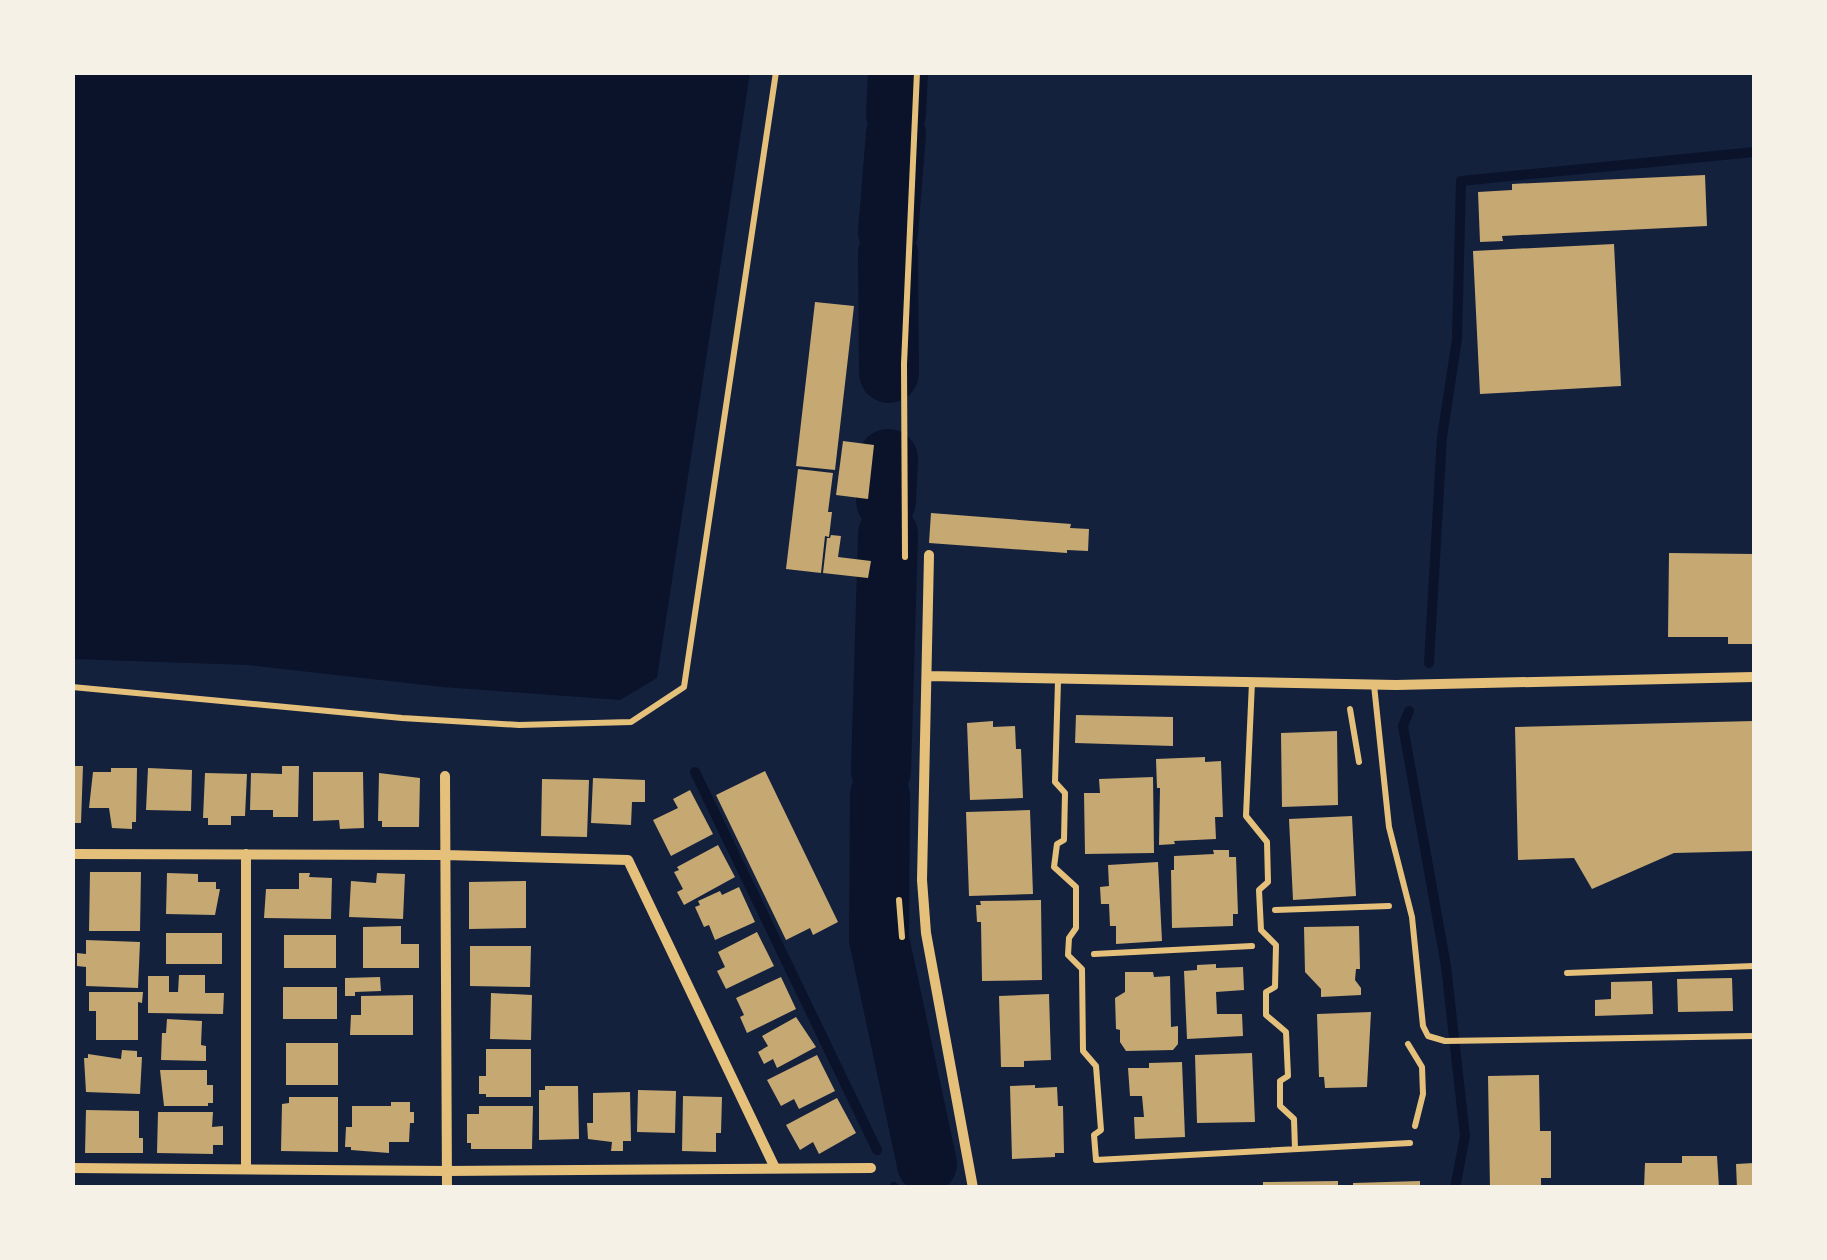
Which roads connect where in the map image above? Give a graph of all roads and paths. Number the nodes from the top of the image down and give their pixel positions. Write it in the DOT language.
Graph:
graph roads {
  1 [pos="776,72"];
  2 [pos="917,72"];
  3 [pos="905,550"];
  4 [pos="929,554"];
  5 [pos="928,676"];
  6 [pos="1754,678"];
  7 [pos="1058,680"];
  8 [pos="1252,681"];
  9 [pos="1374,685"];
  10 [pos="72,687"];
  11 [pos="1350,709"];
  12 [pos="446,776"];
  13 [pos="1362,780"];
  14 [pos="72,854"];
  15 [pos="246,854"];
  16 [pos="445,855"];
  17 [pos="1384,889"];
  18 [pos="1389,906"];
  19 [pos="1260,910"];
  20 [pos="1392,920"];
  21 [pos="1276,945"];
  22 [pos="1068,955"];
  23 [pos="1754,966"];
  24 [pos="1567,974"];
  25 [pos="1404,1033"];
  26 [pos="1754,1036"];
  27 [pos="1410,1143"];
  28 [pos="1296,1149"];
  29 [pos="72,1168"];
  30 [pos="246,1168"];
  31 [pos="775,1168"];
  32 [pos="871,1168"];
  33 [pos="447,1171"];
  34 [pos="446,1188"];
  35 [pos="973,1188"];
  1 -- 10 [label="path"];
  2 -- 3 [label="path"];
  4 -- 5 [label="street"];
  5 -- 7 [label="street"];
  5 -- 35 [label="street"];
  6 -- 9 [label="street"];
  7 -- 8 [label="street"];
  7 -- 22 [label="lane"];
  8 -- 9 [label="street"];
  8 -- 19 [label="lane"];
  9 -- 26 [label="lane"];
  11 -- 13 [label="path"];
  12 -- 16 [label="street"];
  14 -- 15 [label="street"];
  15 -- 16 [label="street"];
  15 -- 30 [label="street"];
  16 -- 31 [label="street"];
  16 -- 33 [label="street"];
  17 -- 18 [label="path"];
  18 -- 19 [label="path"];
  18 -- 20 [label="path"];
  19 -- 21 [label="lane"];
  21 -- 22 [label="path"];
  21 -- 28 [label="lane"];
  22 -- 28 [label="lane"];
  23 -- 24 [label="lane"];
  25 -- 27 [label="path"];
  27 -- 28 [label="lane"];
  29 -- 30 [label="street"];
  30 -- 33 [label="street"];
  31 -- 32 [label="street"];
  31 -- 33 [label="street"];
  33 -- 34 [label="street"];
}
